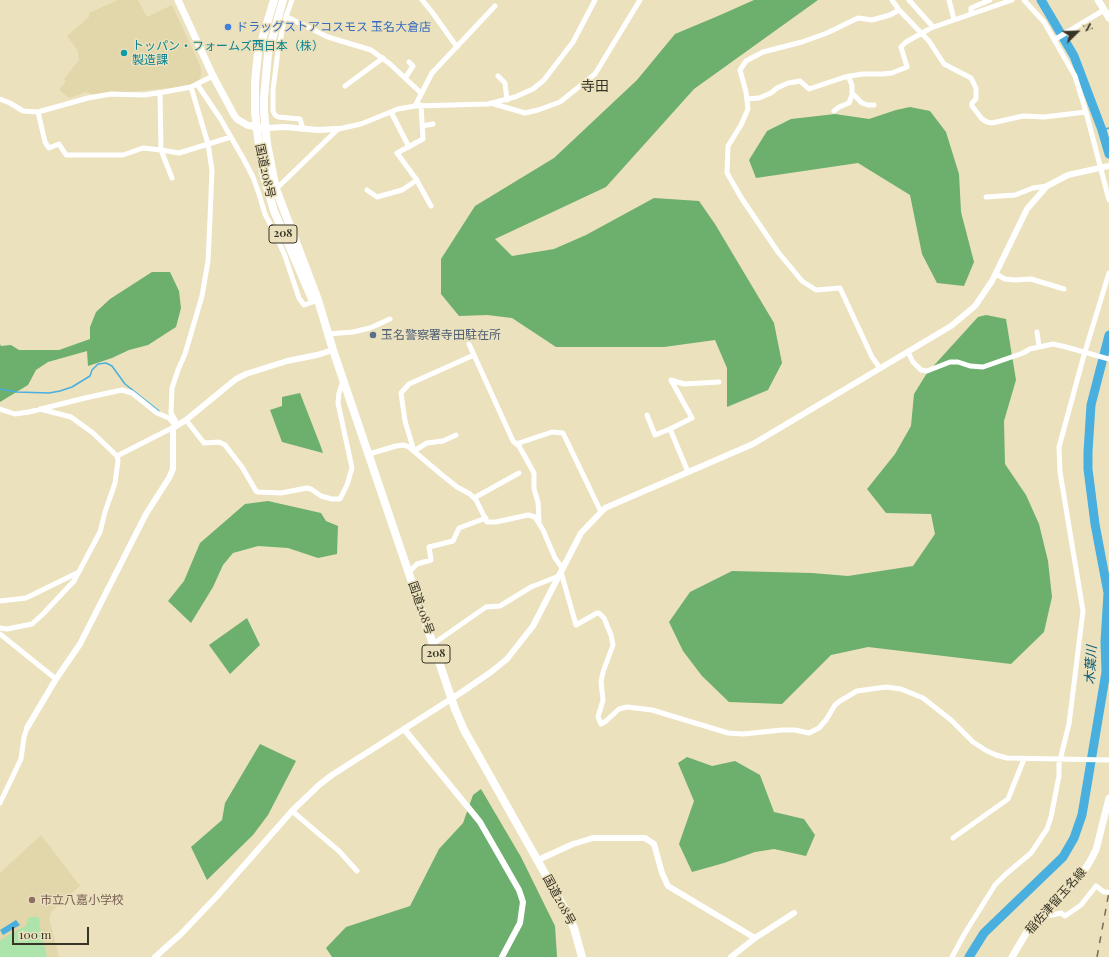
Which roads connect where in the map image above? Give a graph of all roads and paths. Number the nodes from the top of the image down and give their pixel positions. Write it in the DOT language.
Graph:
graph roads {
  1 [pos="178,0"];
  2 [pos="274,0"];
  3 [pos="283,0"];
  4 [pos="292,0"];
  5 [pos="422,0"];
  6 [pos="595,0"];
  7 [pos="640,0"];
  8 [pos="892,0"];
  9 [pos="909,0"];
  10 [pos="949,0"];
  11 [pos="990,0"];
  12 [pos="1012,0"];
  13 [pos="1024,0"];
  14 [pos="1098,0"];
  15 [pos="495,6"];
  16 [pos="1102,8"];
  17 [pos="899,10"];
  18 [pos="971,14"];
  19 [pos="287,16"];
  20 [pos="1109,18"];
  21 [pos="954,19"];
  22 [pos="934,27"];
  23 [pos="923,34"];
  24 [pos="1056,39"];
  25 [pos="457,46"];
  26 [pos="383,58"];
  27 [pos="409,62"];
  28 [pos="213,76"];
  29 [pos="498,76"];
  30 [pos="848,76"];
  31 [pos="405,78"];
  32 [pos="197,84"];
  33 [pos="345,86"];
  34 [pos="191,87"];
  35 [pos="160,93"];
  36 [pos="421,93"];
  37 [pos="852,93"];
  38 [pos="0,99"];
  39 [pos="747,99"];
  40 [pos="507,100"];
  41 [pos="492,103"];
  42 [pos="874,104"];
  43 [pos="421,105"];
  44 [pos="415,106"];
  45 [pos="834,111"];
  46 [pos="38,112"];
  47 [pos="391,112"];
  48 [pos="1086,112"];
  49 [pos="433,124"];
  50 [pos="422,126"];
  51 [pos="257,128"];
  52 [pos="266,128"];
  53 [pos="303,129"];
  54 [pos="338,129"];
  55 [pos="231,137"];
  56 [pos="208,144"];
  57 [pos="409,147"];
  58 [pos="161,150"];
  59 [pos="1109,166"];
  60 [pos="172,178"];
  61 [pos="417,180"];
  62 [pos="1047,186"];
  63 [pos="276,189"];
  64 [pos="367,190"];
  65 [pos="986,197"];
  66 [pos="1109,200"];
  67 [pos="432,206"];
  68 [pos="274,211"];
  69 [pos="266,214"];
  70 [pos="1109,273"];
  71 [pos="996,274"];
  72 [pos="1064,289"];
  73 [pos="313,302"];
  74 [pos="390,319"];
  75 [pos="1037,332"];
  76 [pos="328,334"];
  77 [pos="469,344"];
  78 [pos="1039,346"];
  79 [pos="333,350"];
  80 [pos="908,352"];
  81 [pos="1085,352"];
  82 [pos="474,355"];
  83 [pos="1109,359"];
  84 [pos="880,368"];
  85 [pos="343,380"];
  86 [pos="719,382"];
  87 [pos="0,409"];
  88 [pos="40,409"];
  89 [pos="647,415"];
  90 [pos="186,420"];
  91 [pos="176,426"];
  92 [pos="670,429"];
  93 [pos="456,435"];
  94 [pos="516,444"];
  95 [pos="414,451"];
  96 [pos="369,454"];
  97 [pos="117,456"];
  98 [pos="688,472"];
  99 [pos="519,473"];
  100 [pos="474,498"];
  101 [pos="601,512"];
  102 [pos="486,518"];
  103 [pos="539,523"];
  104 [pos="78,572"];
  105 [pos="409,572"];
  106 [pos="561,572"];
  107 [pos="0,601"];
  108 [pos="0,628"];
  109 [pos="0,634"];
  110 [pos="433,644"];
  111 [pos="56,679"];
  112 [pos="404,729"];
  113 [pos="29,730"];
  114 [pos="1024,759"];
  115 [pos="1109,760"];
  116 [pos="1109,798"];
  117 [pos="0,803"];
  118 [pos="292,811"];
  119 [pos="953,838"];
  120 [pos="538,860"];
  121 [pos="357,871"];
  122 [pos="1109,892"];
  123 [pos="794,913"];
  124 [pos="1038,918"];
  125 [pos="754,938"];
  126 [pos="155,957"];
  127 [pos="502,957"];
  128 [pos="582,957"];
  129 [pos="731,957"];
  130 [pos="952,957"];
  131 [pos="1012,957"];
  1 -- 28 [label="main road"];
  2 -- 51 [label="highway, 国道208号 / 208"];
  3 -- 52 [label="highway, 国道208号 / 208"];
  4 -- 19 [label="street"];
  5 -- 25 [label="street"];
  6 -- 40 [label="street"];
  7 -- 41 [label="street"];
  8 -- 17 [label="street"];
  9 -- 22 [label="street"];
  10 -- 21 [label="street"];
  11 -- 18 [label="street"];
  12 -- 18 [label="street"];
  13 -- 24 [label="street"];
  14 -- 16 [label="main road"];
  15 -- 25 [label="street"];
  16 -- 20 [label="main road"];
  16 -- 24 [label="street"];
  17 -- 23 [label="street"];
  17 -- 39 [label="street"];
  18 -- 21 [label="street"];
  19 -- 26 [label="street"];
  19 -- 53 [label="street"];
  21 -- 22 [label="street"];
  22 -- 23 [label="street"];
  23 -- 30 [label="street"];
  23 -- 48 [label="street"];
  24 -- 48 [label="street"];
  25 -- 36 [label="street"];
  26 -- 31 [label="street"];
  26 -- 33 [label="street"];
  27 -- 31 [label="street"];
  28 -- 32 [label="street"];
  28 -- 51 [label="main road"];
  29 -- 40 [label="street"];
  30 -- 37 [label="street"];
  30 -- 39 [label="street"];
  31 -- 36 [label="street"];
  32 -- 34 [label="street"];
  32 -- 55 [label="street"];
  34 -- 35 [label="street"];
  34 -- 56 [label="street"];
  35 -- 46 [label="street"];
  35 -- 58 [label="street"];
  36 -- 44 [label="street"];
  37 -- 42 [label="street"];
  37 -- 45 [label="street"];
  38 -- 46 [label="street"];
  39 -- 84 [label="street"];
  40 -- 41 [label="street"];
  41 -- 43 [label="street"];
  43 -- 44 [label="street"];
  43 -- 50 [label="street"];
  44 -- 47 [label="street"];
  46 -- 58 [label="street"];
  47 -- 54 [label="street"];
  47 -- 57 [label="street"];
  48 -- 66 [label="street"];
  49 -- 50 [label="street"];
  50 -- 57 [label="street"];
  51 -- 52 [label="main road"];
  51 -- 68 [label="highway, 国道208号 / 208"];
  52 -- 53 [label="street"];
  52 -- 63 [label="highway, 国道208号 / 208"];
  53 -- 54 [label="street"];
  54 -- 63 [label="street"];
  55 -- 56 [label="street"];
  55 -- 69 [label="street"];
  56 -- 58 [label="street"];
  56 -- 91 [label="street"];
  57 -- 61 [label="street"];
  58 -- 60 [label="street"];
  59 -- 62 [label="street"];
  61 -- 64 [label="street"];
  61 -- 67 [label="street"];
  62 -- 65 [label="street"];
  62 -- 71 [label="street"];
  63 -- 76 [label="highway, 国道208号 / 208"];
  68 -- 69 [label="street"];
  68 -- 73 [label="highway, 国道208号 / 208"];
  69 -- 73 [label="street"];
  70 -- 81 [label="street"];
  71 -- 72 [label="street"];
  71 -- 80 [label="street"];
  73 -- 76 [label="highway, 国道208号 / 208"];
  74 -- 76 [label="street"];
  75 -- 78 [label="street"];
  76 -- 79 [label="highway, 国道208号 / 208"];
  77 -- 82 [label="street"];
  78 -- 80 [label="street"];
  78 -- 81 [label="street"];
  79 -- 85 [label="highway, 国道208号 / 208"];
  79 -- 90 [label="street"];
  80 -- 84 [label="street"];
  81 -- 83 [label="street"];
  81 -- 130 [label="street"];
  82 -- 94 [label="street"];
  82 -- 95 [label="street"];
  84 -- 98 [label="street"];
  85 -- 90 [label="street"];
  85 -- 96 [label="highway, 国道208号 / 208"];
  86 -- 92 [label="street"];
  87 -- 88 [label="street"];
  88 -- 91 [label="street"];
  88 -- 97 [label="street"];
  89 -- 92 [label="street"];
  90 -- 91 [label="street"];
  91 -- 97 [label="street"];
  91 -- 111 [label="street"];
  92 -- 98 [label="street"];
  93 -- 95 [label="street"];
  94 -- 101 [label="street"];
  94 -- 103 [label="street"];
  95 -- 96 [label="street"];
  95 -- 100 [label="street"];
  96 -- 105 [label="highway, 国道208号 / 208"];
  97 -- 104 [label="street"];
  98 -- 101 [label="street"];
  99 -- 100 [label="street"];
  100 -- 102 [label="street"];
  101 -- 106 [label="street"];
  102 -- 103 [label="street"];
  102 -- 105 [label="street"];
  103 -- 106 [label="street"];
  104 -- 107 [label="street"];
  104 -- 108 [label="street"];
  105 -- 110 [label="highway, 国道208号 / 208"];
  106 -- 110 [label="street"];
  106 -- 112 [label="street"];
  106 -- 114 [label="street"];
  109 -- 111 [label="street"];
  110 -- 120 [label="highway, 国道208号 / 208"];
  111 -- 113 [label="street"];
  112 -- 118 [label="street"];
  112 -- 127 [label="street"];
  113 -- 117 [label="street"];
  114 -- 115 [label="street"];
  114 -- 119 [label="street"];
  116 -- 124 [label="main road, 稲佐津留玉名線"];
  118 -- 121 [label="street"];
  118 -- 126 [label="street"];
  120 -- 125 [label="street"];
  120 -- 128 [label="highway, 国道208号 / 208"];
  122 -- 124 [label="street"];
  123 -- 125 [label="street"];
  124 -- 131 [label="main road, 稲佐津留玉名線"];
  125 -- 129 [label="street"];
}
